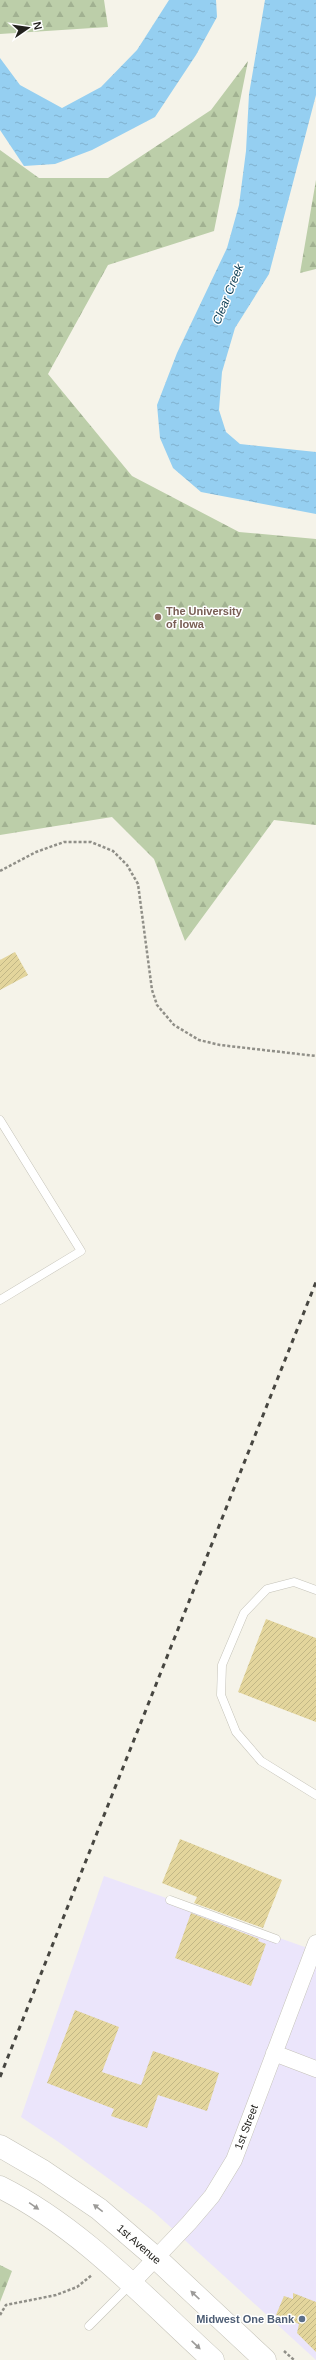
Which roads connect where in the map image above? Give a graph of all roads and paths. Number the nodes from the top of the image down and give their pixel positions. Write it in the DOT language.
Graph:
graph roads {
  1 [pos="0,871"];
  2 [pos="316,1056"];
  3 [pos="0,1120"];
  4 [pos="0,1300"];
  5 [pos="316,1590"];
  6 [pos="316,1794"];
  7 [pos="170,1900"];
  8 [pos="276,1939"];
  9 [pos="316,1943"];
  10 [pos="274,2053"];
  11 [pos="316,2069"];
  12 [pos="0,2146"];
  13 [pos="0,2187"];
  14 [pos="156,2258"];
  15 [pos="110,2266"];
  16 [pos="131,2284"];
  17 [pos="0,2315"];
  18 [pos="89,2326"];
  19 [pos="213,2360"];
  20 [pos="265,2360"];
  1 -- 2 [label="path"];
  3 -- 4 [label="lane"];
  5 -- 6 [label="lane"];
  7 -- 8 [label="lane"];
  9 -- 10 [label="street, 1st Street"];
  10 -- 11 [label="street"];
  10 -- 14 [label="street, 1st Street"];
  14 -- 12 [label="main road, 1st Avenue, one-way"];
  13 -- 15 [label="main road, one-way"];
  14 -- 16 [label="street, 1st Street"];
  20 -- 14 [label="main road, 1st Avenue, one-way"];
  15 -- 16 [label="main road"];
  15 -- 17 [label="path"];
  16 -- 18 [label="lane"];
  16 -- 19 [label="main road, one-way"];
}
